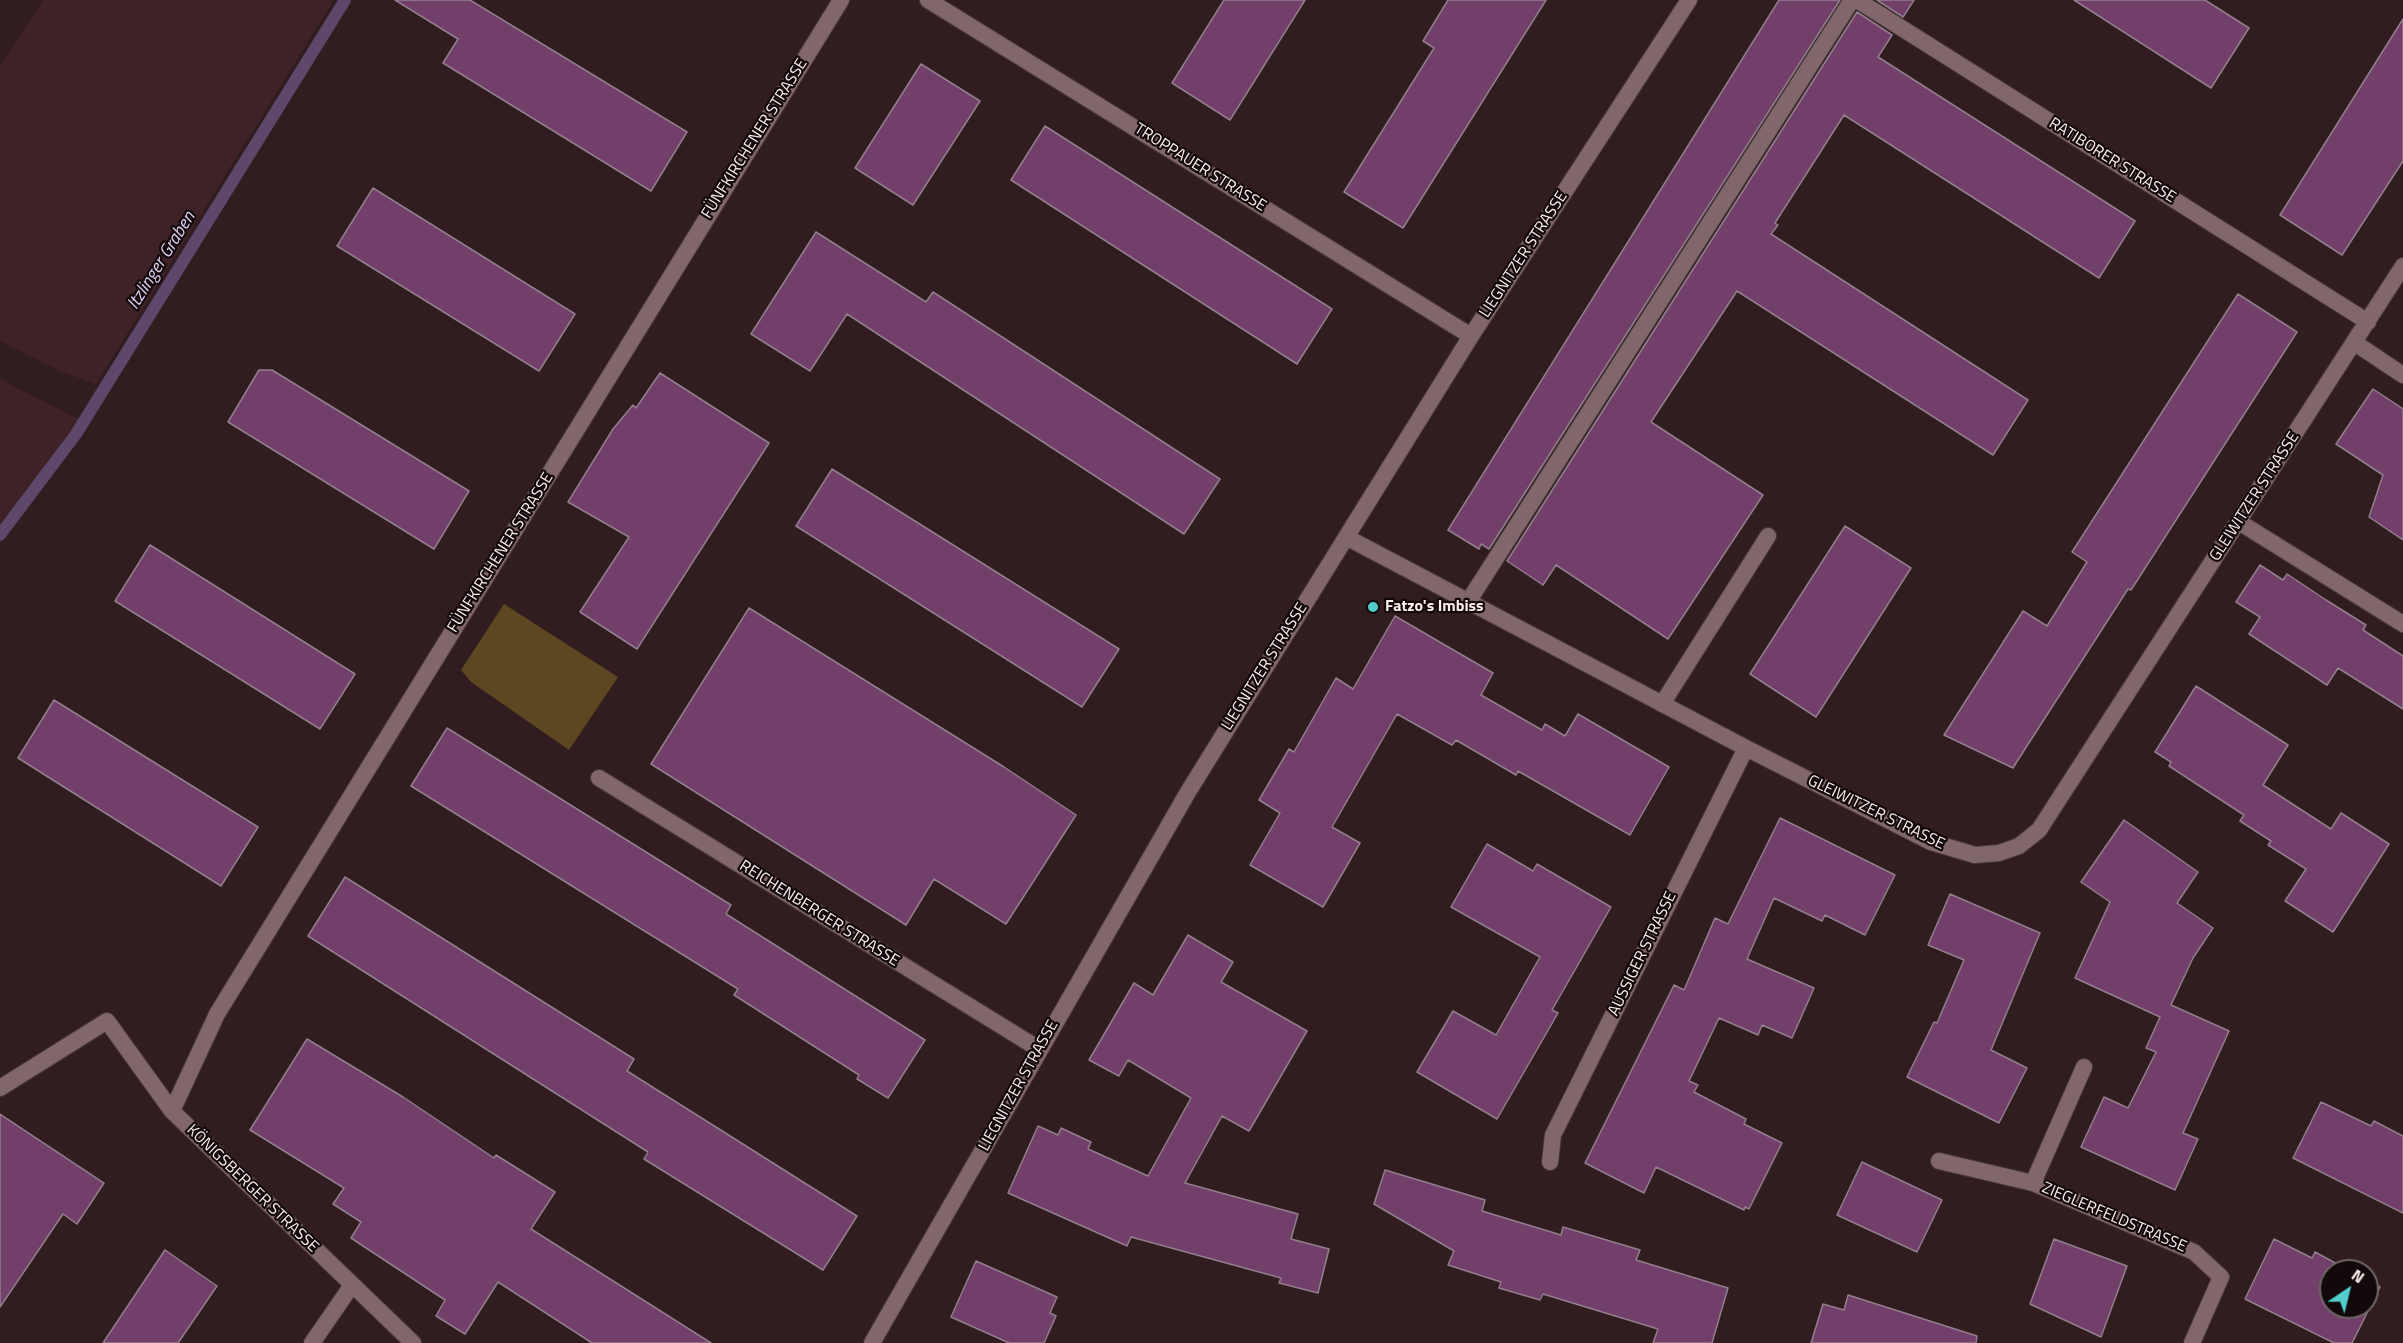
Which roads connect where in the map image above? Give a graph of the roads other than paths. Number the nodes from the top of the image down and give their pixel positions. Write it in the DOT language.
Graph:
graph roads {
  1 [pos="841,0"];
  2 [pos="928,0"];
  3 [pos="1852,0"];
  4 [pos="1857,0"];
  5 [pos="1682,2"];
  6 [pos="2403,266"];
  7 [pos="2368,322"];
  8 [pos="1471,336"];
  9 [pos="2355,343"];
  10 [pos="2403,375"];
  11 [pos="2239,522"];
  12 [pos="1768,536"];
  13 [pos="1346,537"];
  14 [pos="1468,602"];
  15 [pos="2403,624"];
  16 [pos="1662,704"];
  17 [pos="1746,748"];
  18 [pos="599,778"];
  19 [pos="1039,1049"];
  20 [pos="2084,1067"];
  21 [pos="0,1088"];
  22 [pos="171,1111"];
  23 [pos="1939,1161"];
  24 [pos="1550,1162"];
  25 [pos="2034,1183"];
  26 [pos="352,1285"];
  27 [pos="312,1343"];
  28 [pos="413,1343"];
  29 [pos="872,1343"];
  30 [pos="2192,1343"];
  1 -- 22 [label="street, FÜNFKIRCHENER STRASSE"];
  2 -- 8 [label="street, TROPPAUER STRASSE"];
  3 -- 14 [label="street"];
  4 -- 7 [label="street, RATIBORER STRASSE"];
  5 -- 8 [label="street, LIEGNITZER STRASSE"];
  6 -- 7 [label="street, GLEIWITZER STRASSE"];
  7 -- 9 [label="street, GLEIWITZER STRASSE"];
  8 -- 13 [label="street, LIEGNITZER STRASSE"];
  9 -- 10 [label="street"];
  9 -- 11 [label="street, GLEIWITZER STRASSE"];
  11 -- 15 [label="street"];
  11 -- 17 [label="street, GLEIWITZER STRASSE"];
  12 -- 16 [label="street"];
  13 -- 14 [label="street, GLEIWITZER STRASSE"];
  13 -- 19 [label="street, LIEGNITZER STRASSE"];
  14 -- 16 [label="street, GLEIWITZER STRASSE"];
  16 -- 17 [label="street, GLEIWITZER STRASSE"];
  17 -- 24 [label="street, AUSSIGER STRASSE"];
  18 -- 19 [label="street, REICHENBERGER STRASSE"];
  19 -- 29 [label="street, LIEGNITZER STRASSE"];
  20 -- 25 [label="street, ZIEGLERFELDSTRASSE"];
  21 -- 22 [label="street, KÖNIGSBERGER STRASSE"];
  22 -- 26 [label="street, KÖNIGSBERGER STRASSE"];
  23 -- 25 [label="street, ZIEGLERFELDSTRASSE"];
  25 -- 30 [label="street, ZIEGLERFELDSTRASSE"];
  26 -- 27 [label="street"];
  26 -- 28 [label="street, KÖNIGSBERGER STRASSE"];
}
